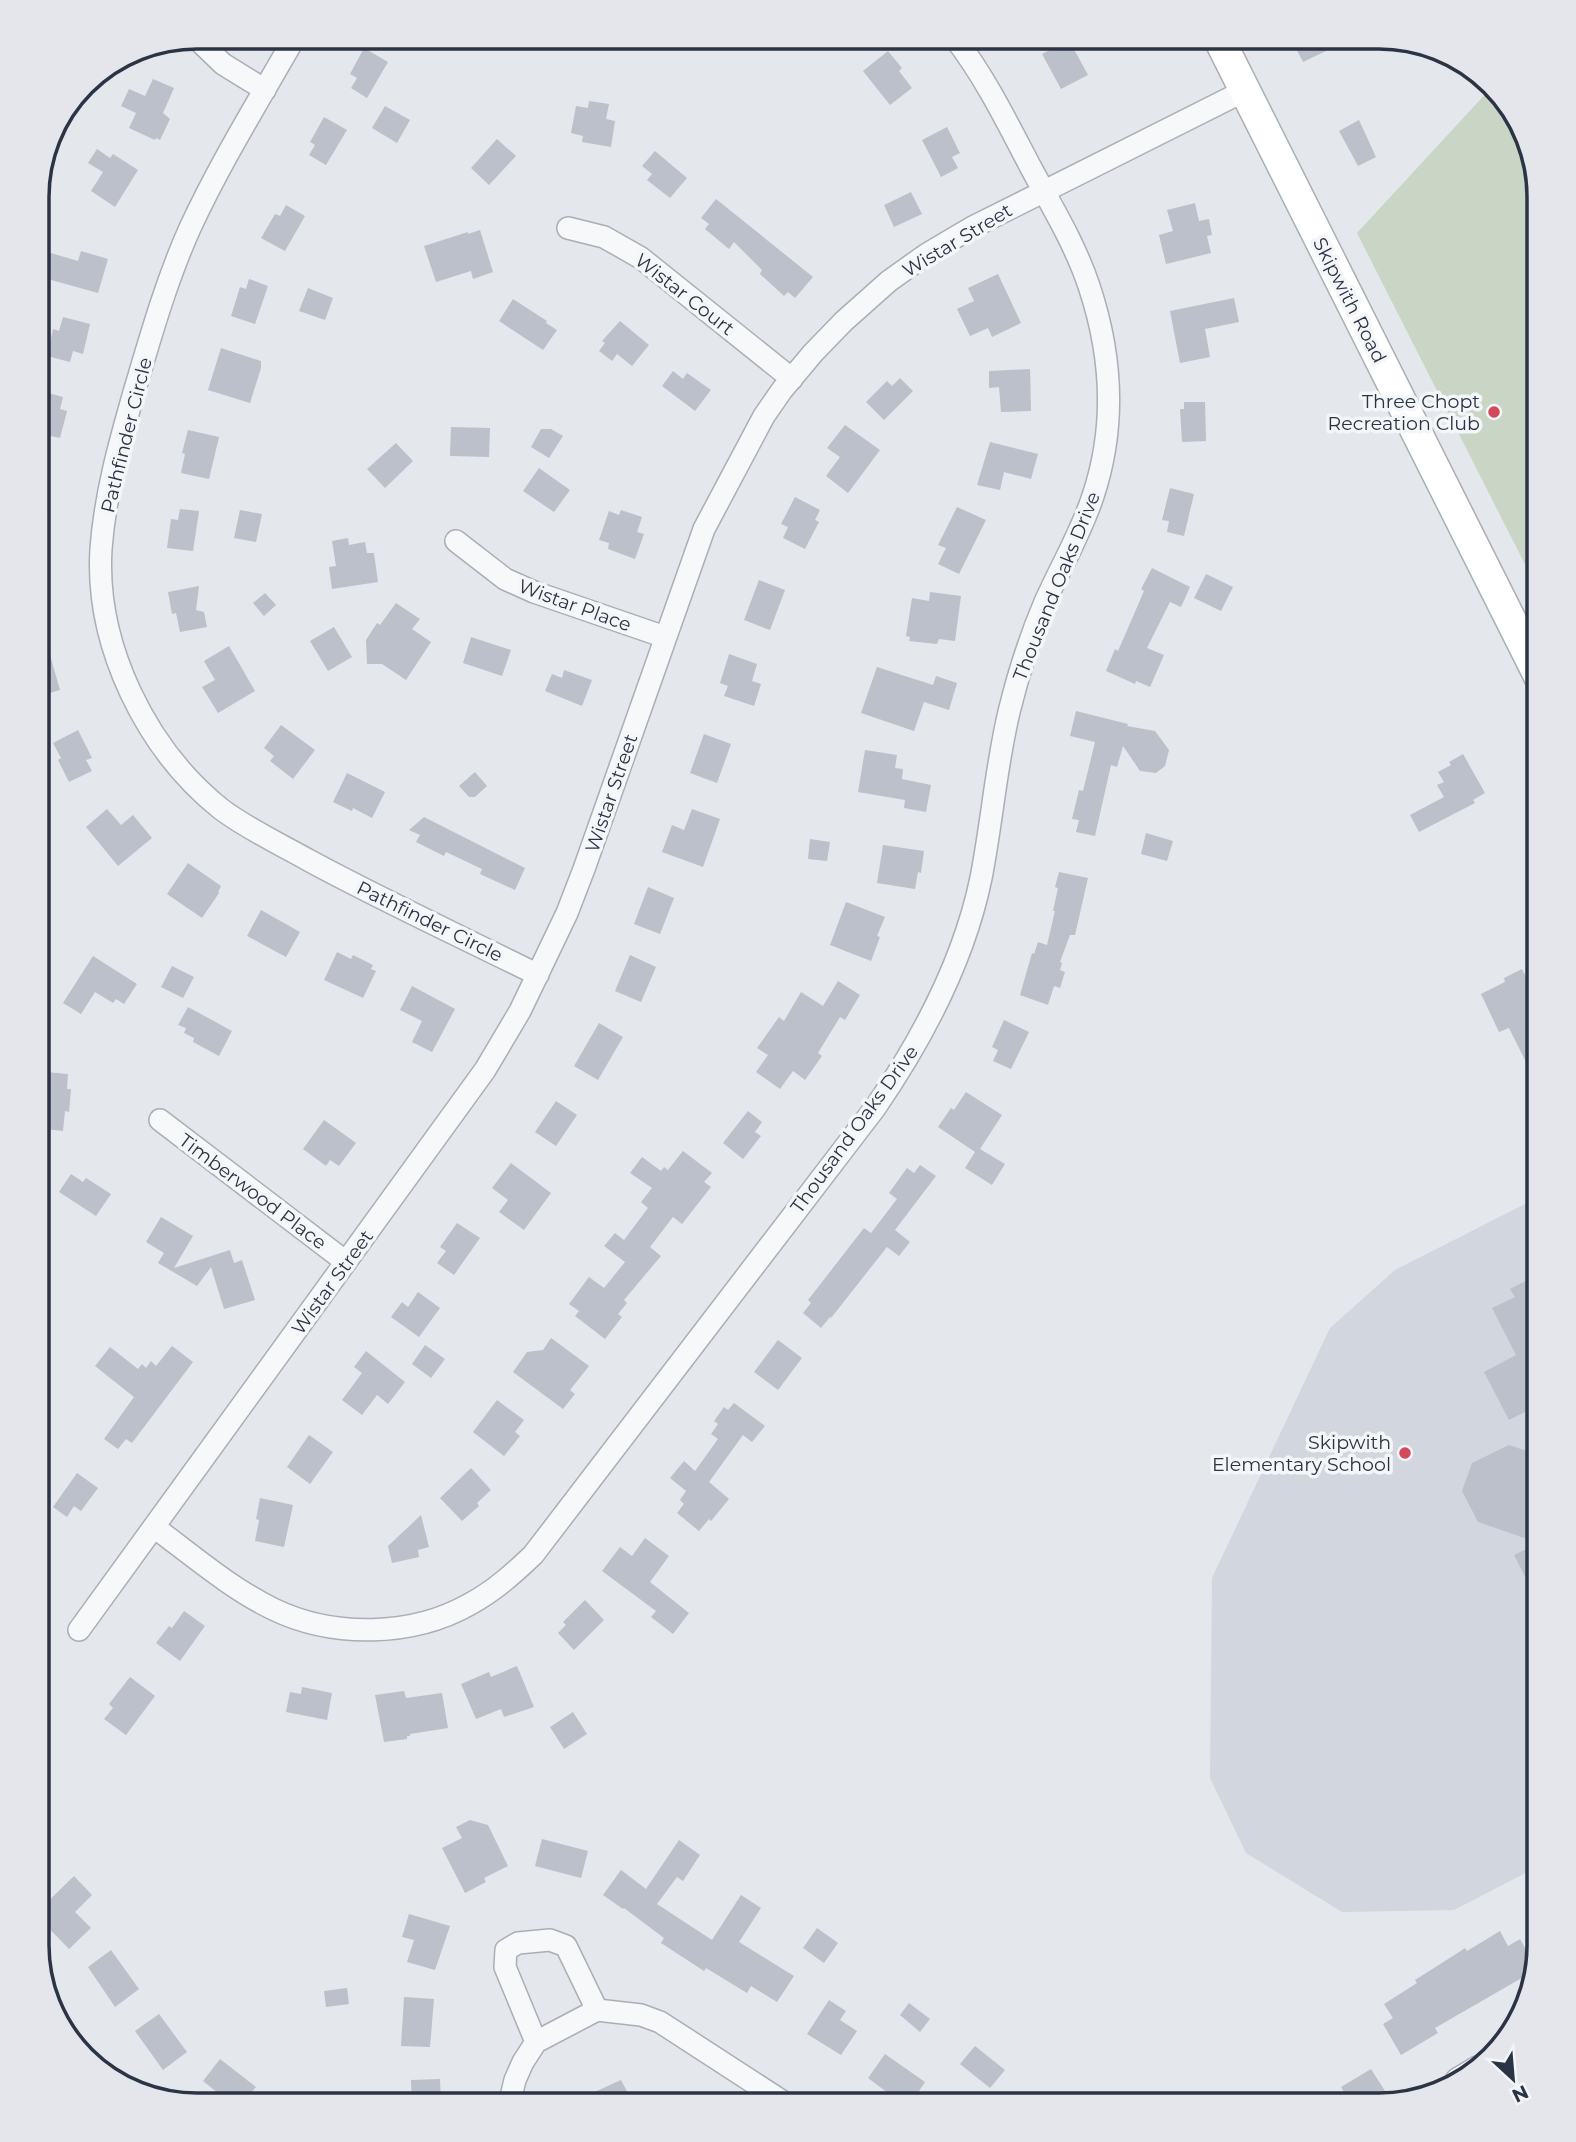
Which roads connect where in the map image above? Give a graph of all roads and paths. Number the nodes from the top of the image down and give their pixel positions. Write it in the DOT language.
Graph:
graph roads {
  1 [pos="207,49"];
  2 [pos="288,49"];
  3 [pos="963,49"];
  4 [pos="1224,49"];
  5 [pos="265,90"];
  6 [pos="1244,91"];
  7 [pos="1044,191"];
  8 [pos="568,228"];
  9 [pos="792,379"];
  10 [pos="456,541"];
  11 [pos="665,637"];
  12 [pos="1527,652"];
  13 [pos="538,975"];
  14 [pos="160,1120"];
  15 [pos="346,1262"];
  16 [pos="154,1527"];
  17 [pos="79,1630"];
  18 [pos="597,2010"];
  19 [pos="536,2042"];
  20 [pos="512,2093"];
  21 [pos="769,2093"];
  1 -- 5 [label="street"];
  2 -- 5 [label="street, Pathfinder Circle"];
  3 -- 7 [label="street"];
  4 -- 6 [label="main road, Skipwith Road"];
  5 -- 13 [label="street, Pathfinder Circle"];
  6 -- 7 [label="street, Wistar Street"];
  6 -- 12 [label="main road, Skipwith Road"];
  7 -- 9 [label="street, Wistar Street"];
  7 -- 16 [label="street, Thousand Oaks Drive"];
  8 -- 9 [label="street, Wistar Court"];
  9 -- 11 [label="street, Wistar Street"];
  10 -- 11 [label="street, Wistar Place"];
  11 -- 13 [label="street, Wistar Street"];
  13 -- 15 [label="street, Wistar Street"];
  14 -- 15 [label="street, Timberwood Place"];
  15 -- 16 [label="street, Wistar Street"];
  16 -- 17 [label="street, Wistar Street"];
  18 -- 19 [label="street"];
  18 -- 19 [label="street"];
  18 -- 21 [label="street"];
  19 -- 20 [label="street"];
}
